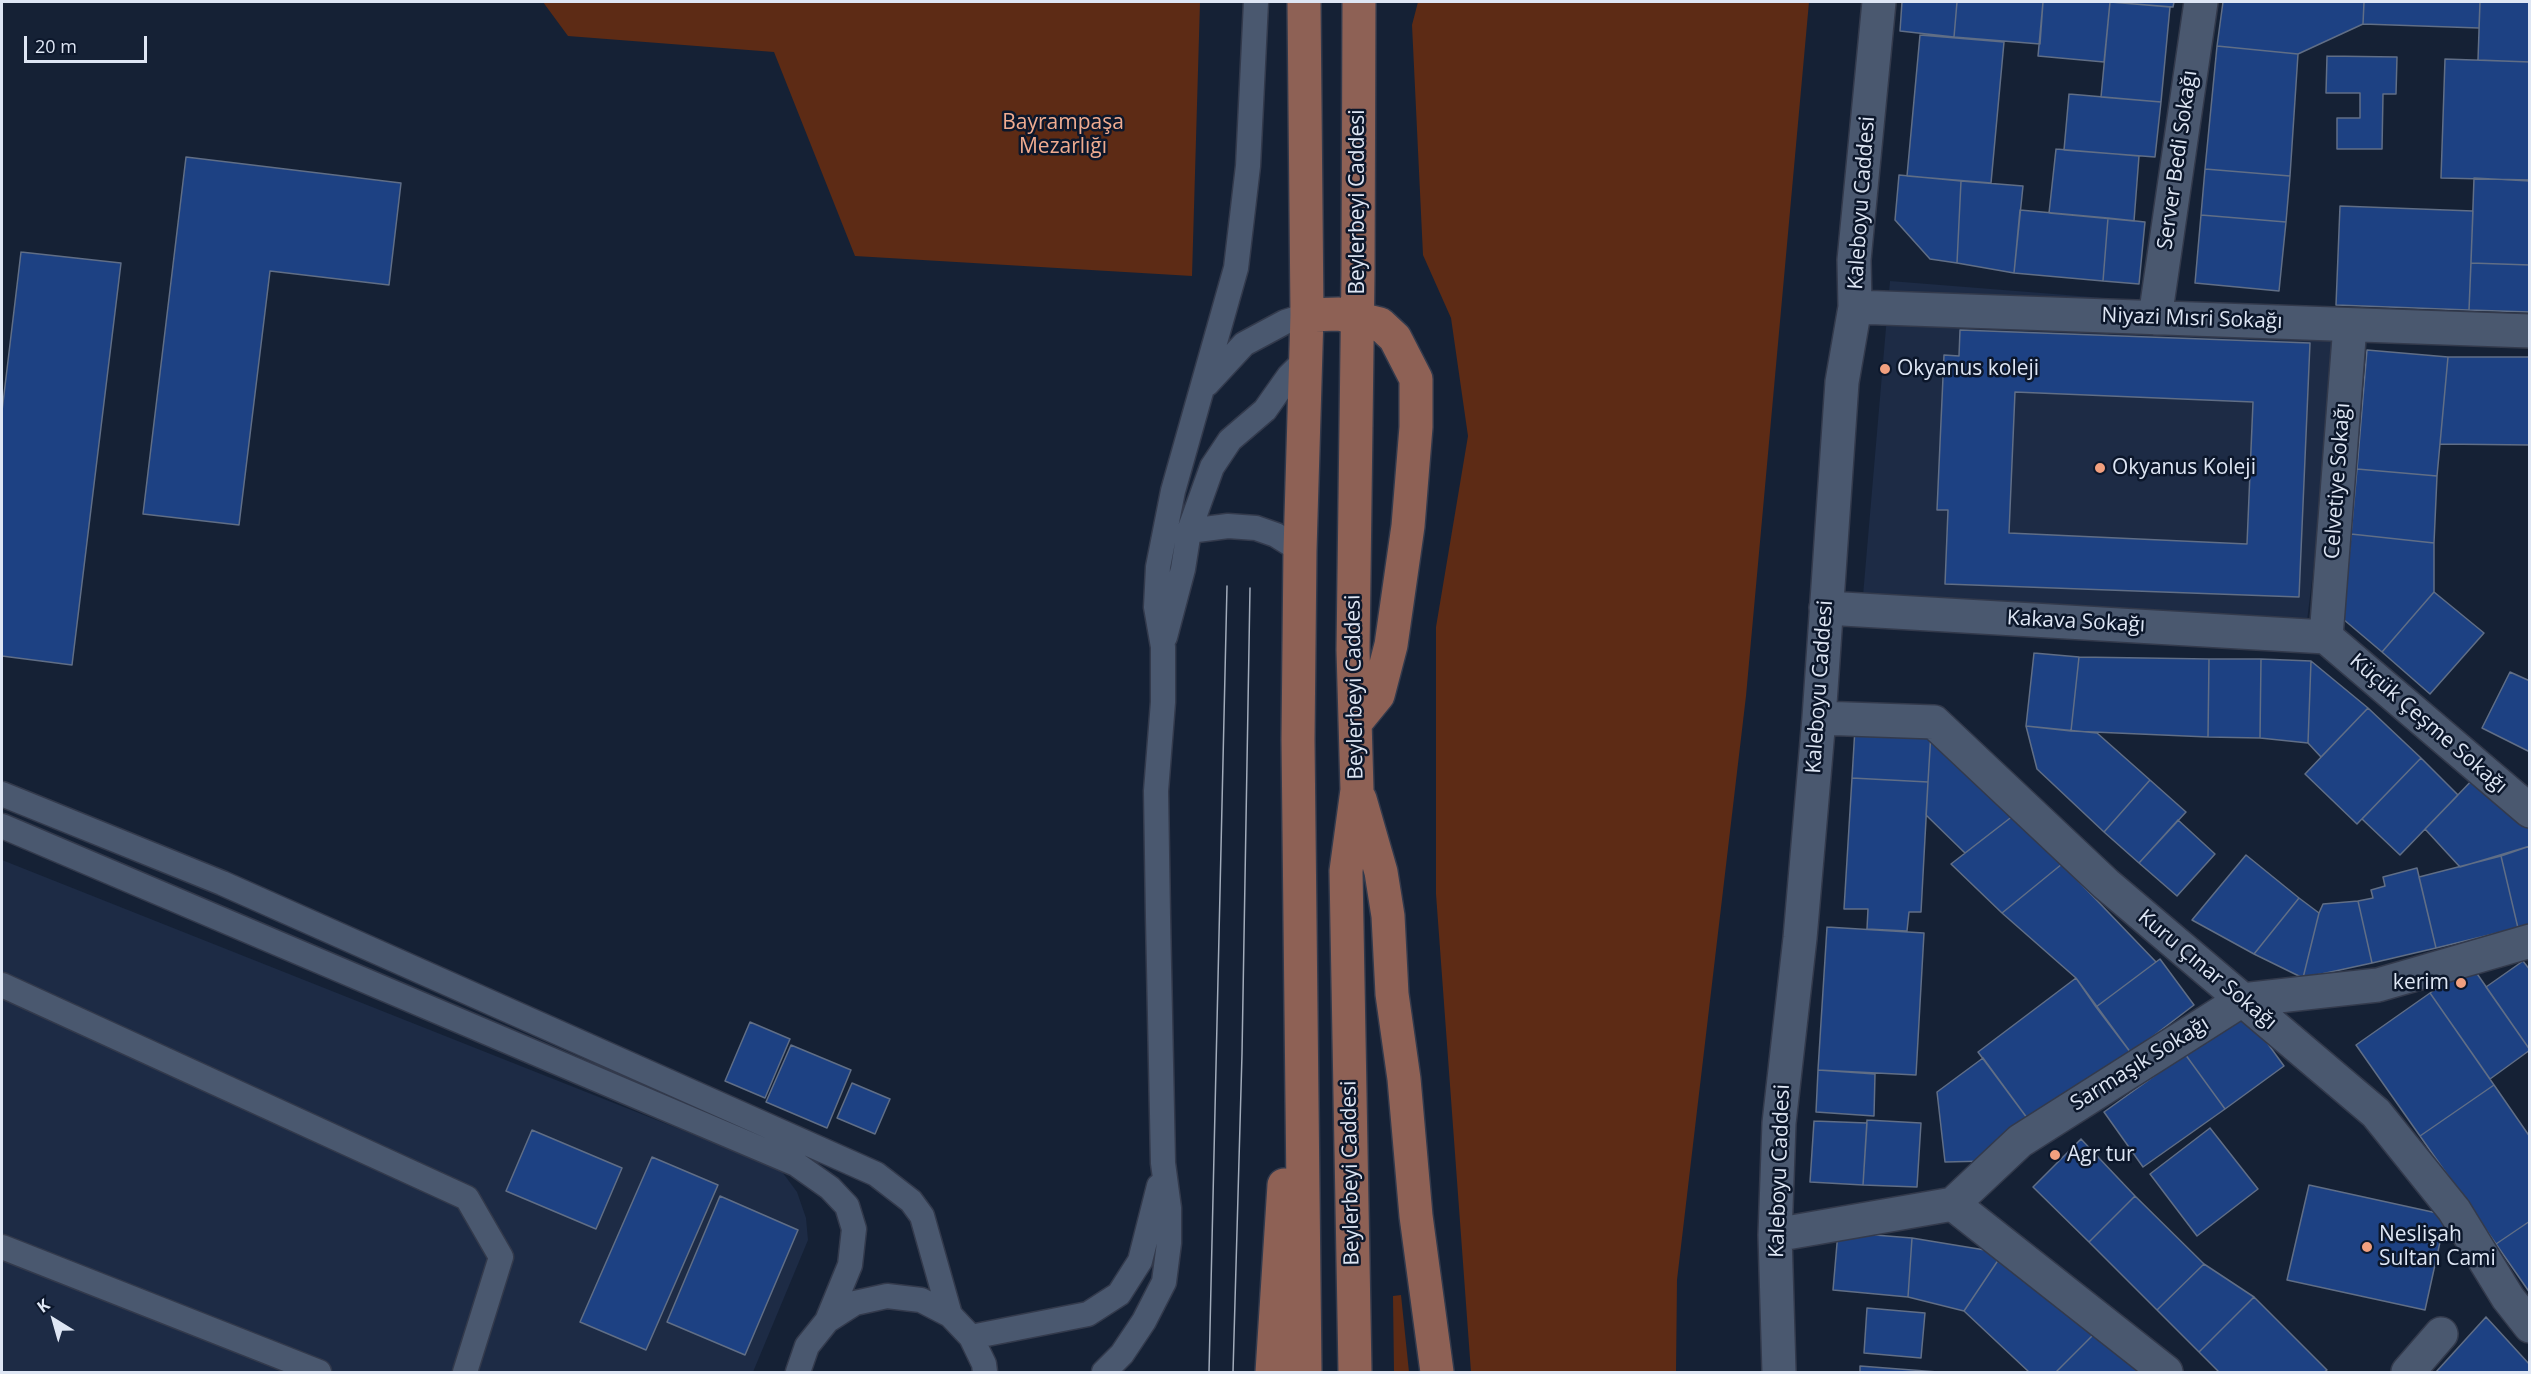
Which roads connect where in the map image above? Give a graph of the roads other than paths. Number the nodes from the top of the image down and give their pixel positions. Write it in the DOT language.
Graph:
graph roads {
  1 [pos="1256,2"];
  2 [pos="1304,2"];
  3 [pos="1359,2"];
  4 [pos="1879,2"];
  5 [pos="2201,2"];
  6 [pos="1855,307"];
  7 [pos="1307,315"];
  8 [pos="1358,318"];
  9 [pos="2155,318"];
  10 [pos="2350,325"];
  11 [pos="2529,331"];
  12 [pos="1306,359"];
  13 [pos="1203,388"];
  14 [pos="1189,531"];
  15 [pos="1300,550"];
  16 [pos="1827,608"];
  17 [pos="2326,637"];
  18 [pos="1163,647"];
  19 [pos="1819,718"];
  20 [pos="1356,722"];
  21 [pos="1357,790"];
  22 [pos="2,794"];
  23 [pos="2529,811"];
  24 [pos="2,826"];
  25 [pos="2529,941"];
  26 [pos="2,985"];
  27 [pos="2242,1000"];
  28 [pos="1303,1098"];
  29 [pos="1163,1163"];
  30 [pos="1953,1204"];
  31 [pos="1775,1235"];
  32 [pos="2,1247"];
  33 [pos="950,1315"];
  34 [pos="827,1321"];
  35 [pos="2529,1326"];
  36 [pos="2441,1334"];
  37 [pos="971,1337"];
  38 [pos="319,1372"];
  39 [pos="465,1372"];
  40 [pos="798,1372"];
  41 [pos="985,1372"];
  42 [pos="1104,1372"];
  43 [pos="1272,1372"];
  44 [pos="1305,1372"];
  45 [pos="1355,1372"];
  46 [pos="1437,1372"];
  47 [pos="1779,1372"];
  48 [pos="2166,1372"];
  49 [pos="2408,1372"];
  1 -- 13 [label="lane"];
  2 -- 7 [label="main road"];
  3 -- 8 [label="main road, Beylerbeyi Caddesi"];
  4 -- 6 [label="street, Kaleboyu Caddesi"];
  5 -- 9 [label="street, Server Bedi Sokağı"];
  6 -- 9 [label="street, Niyazi Mısri Sokağı"];
  6 -- 16 [label="street, Kaleboyu Caddesi"];
  7 -- 8 [label="main road"];
  7 -- 12 [label="main road"];
  7 -- 13 [label="lane"];
  8 -- 12 [label="main road"];
  8 -- 20 [label="main road, Beylerbeyi Caddesi"];
  8 -- 20 [label="main road"];
  9 -- 10 [label="street, Niyazi Mısri Sokağı"];
  10 -- 11 [label="street, Niyazi Mısri Sokağı"];
  10 -- 17 [label="street, Celvetiye Sokağı"];
  12 -- 14 [label="lane"];
  12 -- 15 [label="main road"];
  13 -- 18 [label="lane"];
  14 -- 15 [label="lane"];
  14 -- 18 [label="lane"];
  15 -- 28 [label="main road"];
  16 -- 17 [label="street, Kakava Sokağı"];
  16 -- 19 [label="street, Kaleboyu Caddesi"];
  17 -- 23 [label="street, Küçük Çeşme Sokağı"];
  18 -- 29 [label="lane"];
  19 -- 27 [label="street, Kuru Çınar Sokağı"];
  19 -- 31 [label="street, Kaleboyu Caddesi"];
  20 -- 21 [label="main road, Beylerbeyi Caddesi"];
  21 -- 45 [label="main road, Beylerbeyi Caddesi"];
  21 -- 46 [label="main road"];
  22 -- 33 [label="lane"];
  24 -- 34 [label="lane"];
  25 -- 27 [label="street, Sarmaşık Sokağı"];
  26 -- 39 [label="lane"];
  27 -- 30 [label="street, Sarmaşık Sokağı"];
  27 -- 35 [label="street, Kuru Çınar Sokağı"];
  28 -- 43 [label="main road"];
  28 -- 44 [label="main road"];
  29 -- 37 [label="lane"];
  29 -- 42 [label="lane"];
  30 -- 31 [label="street"];
  30 -- 48 [label="street"];
  31 -- 47 [label="street, Kaleboyu Caddesi"];
  32 -- 38 [label="lane"];
  33 -- 34 [label="lane"];
  33 -- 37 [label="lane"];
  34 -- 40 [label="lane"];
  36 -- 49 [label="street"];
  37 -- 41 [label="lane"];
}
